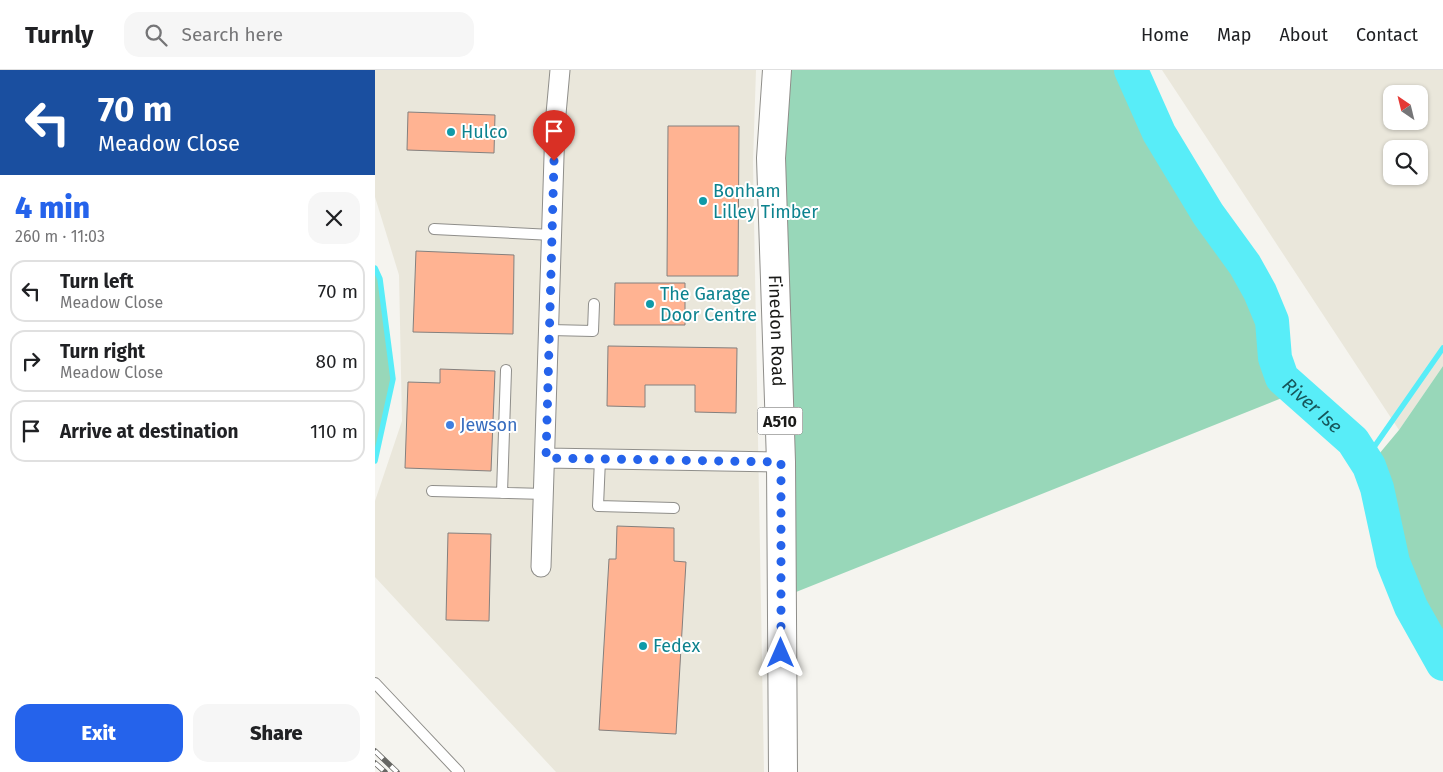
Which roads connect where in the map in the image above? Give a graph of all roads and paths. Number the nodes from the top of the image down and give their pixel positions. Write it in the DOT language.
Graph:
graph roads {
  1 [pos="560,70"];
  2 [pos="777,70"];
  3 [pos="434,229"];
  4 [pos="552,235"];
  5 [pos="593,304"];
  6 [pos="550,330"];
  7 [pos="506,370"];
  8 [pos="546,458"];
  9 [pos="600,459"];
  10 [pos="781,462"];
  11 [pos="431,492"];
  12 [pos="502,493"];
  13 [pos="545,494"];
  14 [pos="674,508"];
  15 [pos="541,567"];
  16 [pos="375,683"];
  17 [pos="459,772"];
  18 [pos="783,772"];
  1 -- 4 [label="street"];
  2 -- 10 [label="main road, Finedon Road / A510"];
  3 -- 4 [label="lane"];
  4 -- 6 [label="street"];
  5 -- 6 [label="lane"];
  6 -- 8 [label="street"];
  7 -- 12 [label="lane"];
  8 -- 9 [label="street"];
  8 -- 13 [label="street"];
  9 -- 10 [label="street"];
  9 -- 14 [label="lane"];
  10 -- 18 [label="main road, Finedon Road / A510"];
  11 -- 12 [label="lane"];
  12 -- 13 [label="lane"];
  13 -- 15 [label="street"];
  16 -- 17 [label="lane"];
}
